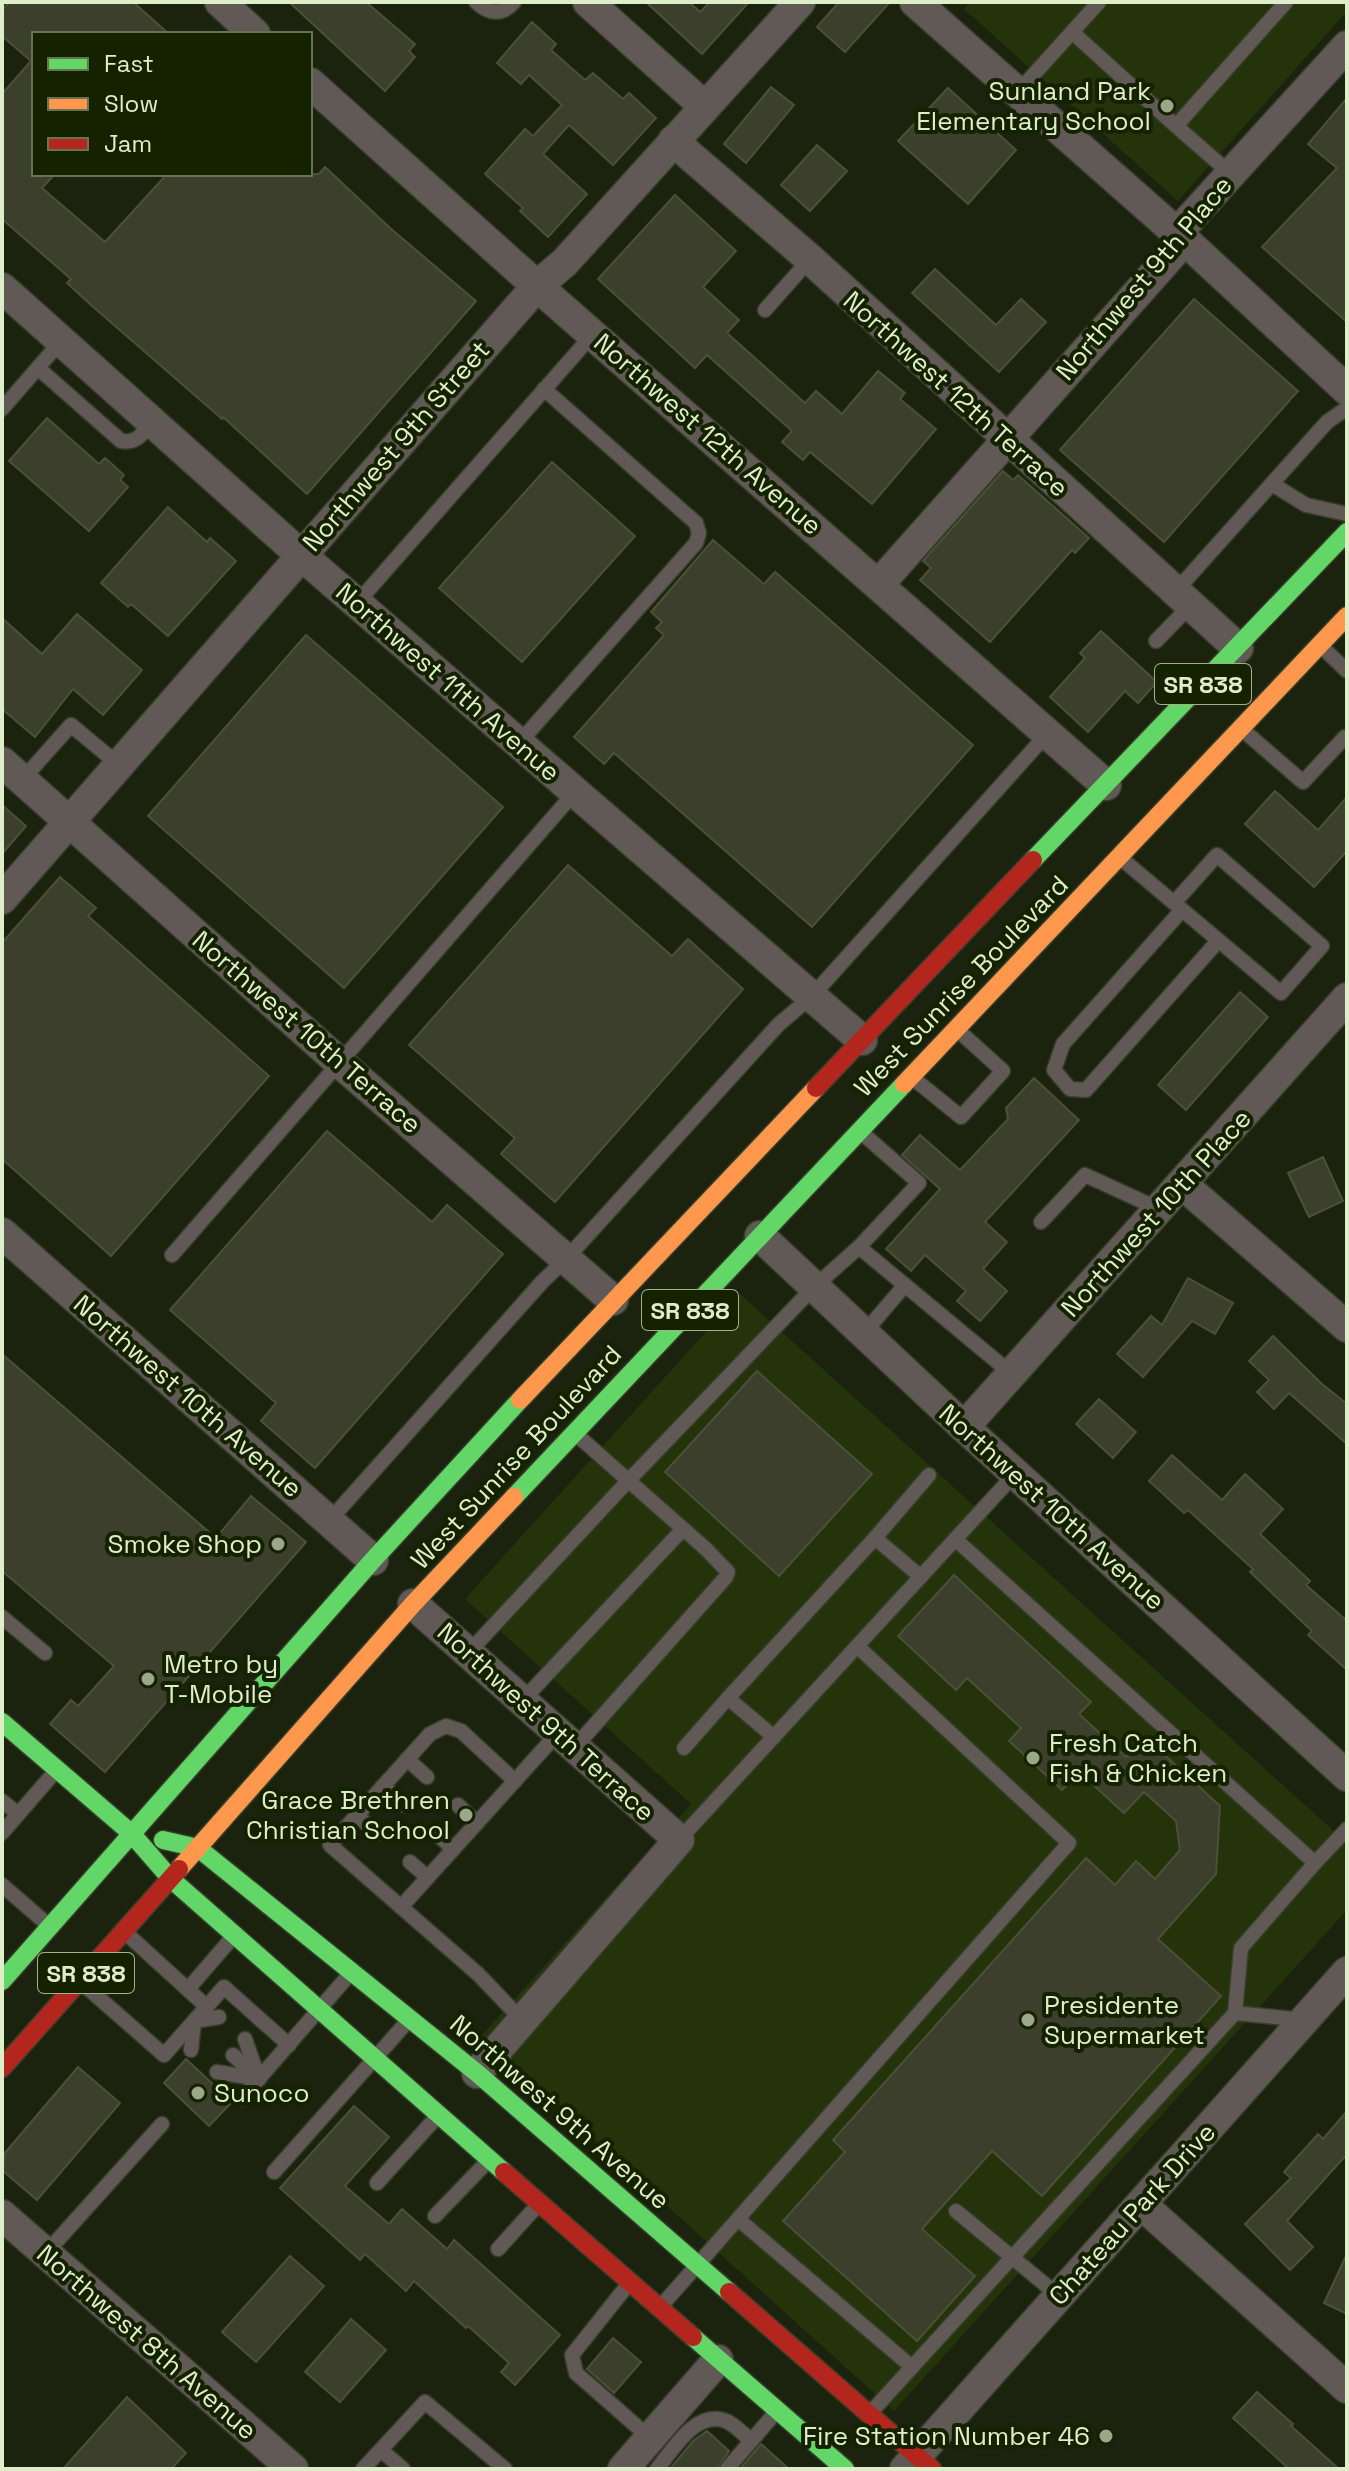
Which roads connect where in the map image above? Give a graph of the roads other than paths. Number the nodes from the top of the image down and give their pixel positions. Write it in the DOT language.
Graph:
graph roads {
  1 [pos="220,2"];
  2 [pos="476,2"];
  3 [pos="514,2"];
  4 [pos="588,2"];
  5 [pos="800,2"];
  6 [pos="915,2"];
  7 [pos="1099,2"];
  8 [pos="1286,2"];
  9 [pos="253,32"];
  10 [pos="1072,32"];
  11 [pos="1347,46"];
  12 [pos="312,85"];
  13 [pos="1017,93"];
  14 [pos="704,106"];
  15 [pos="1176,126"];
  16 [pos="673,141"];
  17 [pos="1231,174"];
  18 [pos="1177,233"];
  19 [pos="810,259"];
  20 [pos="537,286"];
  21 [pos="2,288"];
  22 [pos="765,310"];
  23 [pos="593,334"];
  24 [pos="62,340"];
  25 [pos="38,368"];
  26 [pos="544,389"];
  27 [pos="1347,390"];
  28 [pos="1347,408"];
  29 [pos="2,409"];
  30 [pos="152,422"];
  31 [pos="1006,439"];
  32 [pos="1272,484"];
  33 [pos="1347,514"];
  34 [pos="1347,532"];
  35 [pos="301,555"];
  36 [pos="879,584"];
  37 [pos="1183,599"];
  38 [pos="357,603"];
  39 [pos="1347,616"];
  40 [pos="1156,641"];
  41 [pos="1320,645"];
  42 [pos="1238,648"];
  43 [pos="1347,671"];
  44 [pos="1241,728"];
  45 [pos="1048,733"];
  46 [pos="1345,737"];
  47 [pos="518,744"];
  48 [pos="119,765"];
  49 [pos="7,768"];
  50 [pos="1106,785"];
  51 [pos="575,792"];
  52 [pos="70,822"];
  53 [pos="1119,857"];
  54 [pos="2,899"];
  55 [pos="1178,907"];
  56 [pos="1218,941"];
  57 [pos="812,996"];
  58 [pos="1347,998"];
  59 [pos="957,1028"];
  60 [pos="862,1040"];
  61 [pos="339,1062"];
  62 [pos="910,1077"];
  63 [pos="860,1130"];
  64 [pos="770,1135"];
  65 [pos="1182,1184"];
  66 [pos="751,1185"];
  67 [pos="1159,1209"];
  68 [pos="1041,1222"];
  69 [pos="754,1229"];
  70 [pos="2,1233"];
  71 [pos="859,1247"];
  72 [pos="172,1255"];
  73 [pos="566,1259"];
  74 [pos="905,1285"];
  75 [pos="814,1287"];
  76 [pos="613,1300"];
  77 [pos="1347,1327"];
  78 [pos="864,1333"];
  79 [pos="1012,1374"];
  80 [pos="964,1427"];
  81 [pos="574,1433"];
  82 [pos="1015,1474"];
  83 [pos="929,1475"];
  84 [pos="628,1481"];
  85 [pos="329,1521"];
  86 [pos="683,1529"];
  87 [pos="875,1538"];
  88 [pos="955,1539"];
  89 [pos="373,1560"];
  90 [pos="921,1577"];
  91 [pos="413,1604"];
  92 [pos="2,1617"];
  93 [pos="857,1646"];
  94 [pos="45,1653"];
  95 [pos="468,1653"];
  96 [pos="728,1698"];
  97 [pos="522,1701"];
  98 [pos="2,1722"];
  99 [pos="774,1737"];
  100 [pos="566,1740"];
  101 [pos="684,1748"];
  102 [pos="407,1759"];
  103 [pos="57,1770"];
  104 [pos="1347,1776"];
  105 [pos="427,1777"];
  106 [pos="515,1781"];
  107 [pos="383,1786"];
  108 [pos="2,1801"];
  109 [pos="404,1805"];
  110 [pos="458,1805"];
  111 [pos="18,1814"];
  112 [pos="356,1815"];
  113 [pos="477,1823"];
  114 [pos="1347,1829"];
  115 [pos="435,1832"];
  116 [pos="2,1833"];
  117 [pos="131,1833"];
  118 [pos="377,1833"];
  119 [pos="679,1840"];
  120 [pos="198,1848"];
  121 [pos="453,1849"];
  122 [pos="410,1862"];
  123 [pos="1315,1863"];
  124 [pos="427,1877"];
  125 [pos="171,1879"];
  126 [pos="2,1885"];
  127 [pos="401,1907"];
  128 [pos="50,1926"];
  129 [pos="124,1931"];
  130 [pos="235,1935"];
  131 [pos="351,1971"];
  132 [pos="1347,1972"];
  133 [pos="2,1981"];
  134 [pos="80,1981"];
  135 [pos="188,1989"];
  136 [pos="207,2007"];
  137 [pos="319,2010"];
  138 [pos="1235,2013"];
  139 [pos="219,2017"];
  140 [pos="410,2019"];
  141 [pos="1305,2020"];
  142 [pos="523,2021"];
  143 [pos="194,2022"];
  144 [pos="206,2032"];
  145 [pos="245,2039"];
  146 [pos="289,2045"];
  147 [pos="191,2050"];
  148 [pos="233,2055"];
  149 [pos="376,2060"];
  150 [pos="2,2068"];
  151 [pos="217,2072"];
  152 [pos="477,2073"];
  153 [pos="259,2079"];
  154 [pos="242,2098"];
  155 [pos="438,2115"];
  156 [pos="162,2124"];
  157 [pos="489,2159"];
  158 [pos="274,2172"];
  159 [pos="377,2183"];
  160 [pos="539,2203"];
  161 [pos="1141,2204"];
  162 [pos="956,2211"];
  163 [pos="2,2215"];
  164 [pos="435,2216"];
  165 [pos="738,2219"];
  166 [pos="498,2249"];
  167 [pos="46,2253"];
  168 [pos="1012,2258"];
  169 [pos="698,2265"];
  170 [pos="629,2283"];
  171 [pos="1059,2296"];
  172 [pos="659,2309"];
  173 [pos="718,2360"];
  174 [pos="912,2367"];
  175 [pos="1347,2388"];
  176 [pos="777,2411"];
  177 [pos="869,2414"];
  178 [pos="682,2420"];
  179 [pos="650,2438"];
  180 [pos="751,2441"];
  181 [pos="381,2450"];
  182 [pos="918,2465"];
  183 [pos="293,2469"];
  184 [pos="363,2469"];
  185 [pos="403,2469"];
  186 [pos="505,2469"];
  187 [pos="623,2469"];
  188 [pos="657,2469"];
  189 [pos="727,2469"];
  190 [pos="845,2469"];
  1 -- 9 [label="street"];
  2 -- 3 [label="lane"];
  4 -- 14 [label="street"];
  5 -- 14 [label="street, Northwest 9th Street"];
  6 -- 13 [label="street"];
  7 -- 10 [label="lane"];
  8 -- 15 [label="lane"];
  10 -- 13 [label="lane"];
  10 -- 15 [label="lane"];
  11 -- 17 [label="street, Northwest 9th Place"];
  12 -- 20 [label="street, Northwest 12th Avenue"];
  13 -- 18 [label="street"];
  14 -- 16 [label="street, Northwest 9th Street"];
  15 -- 17 [label="lane"];
  16 -- 19 [label="street, Northwest 12th Terrace"];
  16 -- 20 [label="street, Northwest 9th Street"];
  17 -- 18 [label="street, Northwest 9th Place"];
  18 -- 27 [label="street"];
  18 -- 31 [label="street, Northwest 9th Place"];
  19 -- 22 [label="lane"];
  19 -- 31 [label="street, Northwest 12th Terrace"];
  20 -- 23 [label="street, Northwest 12th Avenue"];
  20 -- 35 [label="street, Northwest 9th Street"];
  21 -- 24 [label="street, Northwest 11th Avenue"];
  23 -- 26 [label="lane"];
  23 -- 36 [label="street, Northwest 12th Avenue"];
  24 -- 25 [label="lane"];
  24 -- 30 [label="street, Northwest 11th Avenue"];
  25 -- 29 [label="lane"];
  25 -- 30 [label="lane"];
  26 -- 38 [label="lane"];
  26 -- 47 [label="lane"];
  28 -- 32 [label="lane"];
  30 -- 35 [label="street, Northwest 11th Avenue"];
  31 -- 36 [label="street, Northwest 9th Place"];
  31 -- 37 [label="street, Northwest 12th Terrace"];
  32 -- 33 [label="lane"];
  32 -- 37 [label="lane"];
  34 -- 42 [label="main road, West Sunrise Boulevard / SR 838"];
  35 -- 38 [label="street, Northwest 11th Avenue"];
  35 -- 48 [label="street, Northwest 9th Street"];
  36 -- 45 [label="street, Northwest 12th Avenue"];
  37 -- 40 [label="lane"];
  37 -- 42 [label="street, Northwest 12th Terrace"];
  38 -- 47 [label="street, Northwest 11th Avenue"];
  39 -- 41 [label="main road, West Sunrise Boulevard / SR 838"];
  41 -- 43 [label="lane"];
  41 -- 44 [label="main road, West Sunrise Boulevard / SR 838"];
  42 -- 50 [label="main road, West Sunrise Boulevard / SR 838"];
  44 -- 46 [label="lane"];
  44 -- 53 [label="main road, West Sunrise Boulevard / SR 838"];
  45 -- 50 [label="street, Northwest 12th Avenue"];
  45 -- 57 [label="lane"];
  47 -- 51 [label="street, Northwest 11th Avenue"];
  48 -- 49 [label="lane"];
  48 -- 52 [label="street, Northwest 9th Street"];
  49 -- 52 [label="street, Northwest 10th Terrace"];
  50 -- 60 [label="main road, West Sunrise Boulevard / SR 838"];
  51 -- 57 [label="street, Northwest 11th Avenue"];
  51 -- 61 [label="lane"];
  52 -- 54 [label="street, Northwest 9th Street"];
  52 -- 61 [label="street, Northwest 10th Terrace"];
  53 -- 55 [label="lane"];
  53 -- 59 [label="main road, West Sunrise Boulevard / SR 838"];
  55 -- 56 [label="lane"];
  55 -- 56 [label="lane"];
  55 -- 56 [label="lane"];
  57 -- 60 [label="street, Northwest 11th Avenue"];
  57 -- 73 [label="lane"];
  58 -- 65 [label="street, Northwest 10th Place"];
  59 -- 62 [label="main road, West Sunrise Boulevard / SR 838"];
  59 -- 62 [label="lane"];
  60 -- 64 [label="main road, West Sunrise Boulevard / SR 838"];
  61 -- 72 [label="lane"];
  61 -- 73 [label="street, Northwest 10th Terrace"];
  62 -- 63 [label="main road, West Sunrise Boulevard / SR 838"];
  63 -- 69 [label="main road, West Sunrise Boulevard / SR 838"];
  63 -- 71 [label="lane"];
  64 -- 66 [label="main road"];
  64 -- 76 [label="main road, West Sunrise Boulevard / SR 838"];
  65 -- 67 [label="street, Northwest 10th Place"];
  65 -- 77 [label="street"];
  67 -- 68 [label="lane"];
  67 -- 79 [label="street, Northwest 10th Place"];
  69 -- 75 [label="street, Northwest 10th Avenue"];
  69 -- 81 [label="main road, West Sunrise Boulevard / SR 838"];
  70 -- 85 [label="street, Northwest 10th Avenue"];
  71 -- 74 [label="lane"];
  71 -- 75 [label="lane"];
  73 -- 76 [label="street, Northwest 10th Terrace"];
  73 -- 85 [label="lane"];
  74 -- 78 [label="lane"];
  74 -- 79 [label="lane"];
  75 -- 78 [label="street, Northwest 10th Avenue"];
  75 -- 84 [label="lane"];
  76 -- 89 [label="main road, West Sunrise Boulevard / SR 838"];
  78 -- 80 [label="street, Northwest 10th Avenue"];
  79 -- 80 [label="street, Northwest 10th Place"];
  80 -- 82 [label="street, Northwest 10th Avenue"];
  81 -- 84 [label="lane"];
  81 -- 91 [label="main road, West Sunrise Boulevard / SR 838"];
  82 -- 88 [label="lane"];
  82 -- 104 [label="street, Northwest 10th Avenue"];
  83 -- 87 [label="lane"];
  84 -- 86 [label="lane"];
  84 -- 95 [label="lane"];
  85 -- 89 [label="street, Northwest 10th Avenue"];
  86 -- 97 [label="lane"];
  86 -- 100 [label="lane"];
  87 -- 90 [label="lane"];
  87 -- 96 [label="lane"];
  88 -- 90 [label="lane"];
  88 -- 123 [label="lane"];
  89 -- 117 [label="main road, West Sunrise Boulevard / SR 838"];
  90 -- 93 [label="lane"];
  91 -- 95 [label="street, Northwest 9th Terrace"];
  91 -- 120 [label="main road, West Sunrise Boulevard / SR 838"];
  92 -- 94 [label="lane"];
  93 -- 99 [label="lane"];
  93 -- 165 [label="lane"];
  95 -- 97 [label="street, Northwest 9th Terrace"];
  96 -- 99 [label="lane"];
  96 -- 101 [label="lane"];
  97 -- 100 [label="street, Northwest 9th Terrace"];
  98 -- 103 [label="main road, Northwest 9th Avenue"];
  99 -- 119 [label="lane"];
  100 -- 106 [label="lane"];
  100 -- 119 [label="street, Northwest 9th Terrace"];
  102 -- 105 [label="lane"];
  102 -- 106 [label="lane"];
  102 -- 107 [label="lane"];
  103 -- 111 [label="lane"];
  103 -- 117 [label="main road, Northwest 9th Avenue"];
  106 -- 113 [label="lane"];
  107 -- 109 [label="lane"];
  107 -- 112 [label="lane"];
  108 -- 111 [label="lane"];
  110 -- 113 [label="lane"];
  111 -- 116 [label="lane"];
  112 -- 118 [label="lane"];
  112 -- 127 [label="lane"];
  113 -- 121 [label="lane"];
  114 -- 123 [label="lane"];
  115 -- 121 [label="lane"];
  117 -- 120 [label="main road, Northwest 9th Avenue"];
  117 -- 125 [label="main road, Northwest 9th Avenue"];
  117 -- 128 [label="main road, West Sunrise Boulevard / SR 838"];
  119 -- 142 [label="street"];
  120 -- 125 [label="main road, West Sunrise Boulevard / SR 838"];
  120 -- 131 [label="main road, Northwest 9th Avenue"];
  121 -- 124 [label="lane"];
  122 -- 124 [label="lane"];
  123 -- 138 [label="lane"];
  124 -- 127 [label="lane"];
  125 -- 129 [label="main road, West Sunrise Boulevard / SR 838"];
  125 -- 130 [label="main road, Northwest 9th Avenue"];
  126 -- 128 [label="lane"];
  127 -- 142 [label="lane"];
  128 -- 133 [label="main road, West Sunrise Boulevard / SR 838"];
  129 -- 134 [label="main road, West Sunrise Boulevard / SR 838"];
  129 -- 135 [label="lane"];
  130 -- 135 [label="lane"];
  130 -- 137 [label="main road, Northwest 9th Avenue"];
  131 -- 137 [label="lane"];
  131 -- 140 [label="main road, Northwest 9th Avenue"];
  132 -- 141 [label="street, Chateau Park Drive"];
  134 -- 143 [label="lane"];
  134 -- 150 [label="main road, West Sunrise Boulevard / SR 838"];
  135 -- 136 [label="lane"];
  136 -- 143 [label="lane"];
  136 -- 146 [label="lane"];
  137 -- 146 [label="lane"];
  137 -- 149 [label="main road, Northwest 9th Avenue"];
  138 -- 141 [label="lane"];
  138 -- 168 [label="lane"];
  139 -- 143 [label="lane"];
  140 -- 149 [label="lane"];
  140 -- 152 [label="main road, Northwest 9th Avenue"];
  141 -- 161 [label="street, Chateau Park Drive"];
  142 -- 152 [label="street"];
  143 -- 144 [label="lane"];
  143 -- 147 [label="lane"];
  145 -- 153 [label="lane"];
  146 -- 153 [label="lane"];
  148 -- 153 [label="lane"];
  149 -- 155 [label="main road, Northwest 9th Avenue"];
  149 -- 158 [label="lane"];
  151 -- 153 [label="lane"];
  152 -- 169 [label="main road, Northwest 9th Avenue"];
  153 -- 154 [label="lane"];
  155 -- 157 [label="main road, Northwest 9th Avenue"];
  155 -- 159 [label="lane"];
  156 -- 167 [label="lane"];
  157 -- 160 [label="main road, Northwest 9th Avenue"];
  157 -- 164 [label="lane"];
  160 -- 166 [label="lane"];
  160 -- 170 [label="main road, Northwest 9th Avenue"];
  161 -- 171 [label="street, Chateau Park Drive"];
  161 -- 175 [label="street"];
  162 -- 168 [label="lane"];
  163 -- 167 [label="street, Northwest 8th Avenue"];
  165 -- 169 [label="lane"];
  165 -- 174 [label="lane"];
  167 -- 183 [label="street, Northwest 8th Avenue"];
  168 -- 171 [label="lane"];
  168 -- 174 [label="lane"];
  169 -- 172 [label="lane"];
  169 -- 177 [label="main road, Northwest 9th Avenue"];
  170 -- 172 [label="main road, Northwest 9th Avenue"];
  170 -- 179 [label="lane"];
  171 -- 182 [label="street, Chateau Park Drive"];
  172 -- 173 [label="main road, Northwest 9th Avenue"];
  173 -- 176 [label="main road, Northwest 9th Avenue"];
  173 -- 178 [label="street"];
  174 -- 177 [label="lane"];
  176 -- 180 [label="lane"];
  176 -- 190 [label="main road, Northwest 9th Avenue"];
  177 -- 182 [label="main road, Northwest 9th Avenue"];
  178 -- 179 [label="street"];
  178 -- 180 [label="lane"];
  178 -- 188 [label="lane"];
  179 -- 187 [label="street"];
  180 -- 189 [label="lane"];
  181 -- 184 [label="lane"];
  181 -- 185 [label="lane"];
  181 -- 186 [label="lane"];
}
